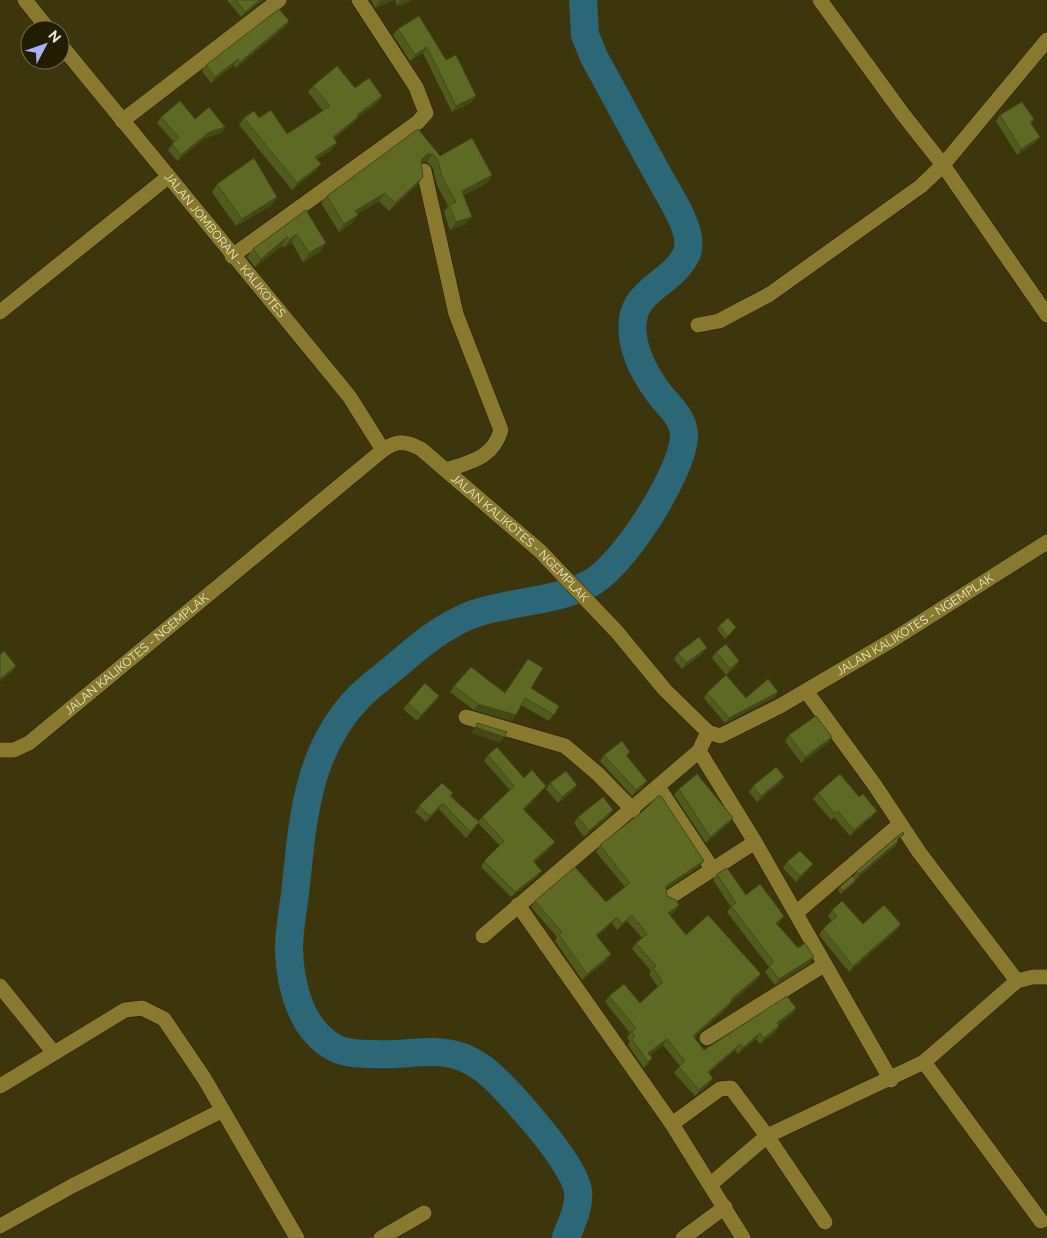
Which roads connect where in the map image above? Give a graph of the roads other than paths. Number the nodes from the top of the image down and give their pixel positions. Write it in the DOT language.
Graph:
graph roads {
  1 [pos="25,0"];
  2 [pos="279,0"];
  3 [pos="360,0"];
  4 [pos="820,0"];
  5 [pos="41,20"];
  6 [pos="1047,40"];
  7 [pos="70,56"];
  8 [pos="122,121"];
  9 [pos="943,165"];
  10 [pos="424,171"];
  11 [pos="168,177"];
  12 [pos="232,256"];
  13 [pos="0,312"];
  14 [pos="1047,315"];
  15 [pos="698,325"];
  16 [pos="383,450"];
  17 [pos="446,470"];
  18 [pos="1047,542"];
  19 [pos="806,691"];
  20 [pos="466,717"];
  21 [pos="708,732"];
  22 [pos="0,750"];
  23 [pos="699,751"];
  24 [pos="658,787"];
  25 [pos="633,810"];
  26 [pos="900,824"];
  27 [pos="756,842"];
  28 [pos="713,870"];
  29 [pos="670,897"];
  30 [pos="518,905"];
  31 [pos="796,913"];
  32 [pos="482,936"];
  33 [pos="824,965"];
  34 [pos="1047,977"];
  35 [pos="1017,981"];
  36 [pos="0,986"];
  37 [pos="707,1038"];
  38 [pos="54,1052"];
  39 [pos="924,1062"];
  40 [pos="891,1080"];
  41 [pos="0,1086"];
  42 [pos="223,1110"];
  43 [pos="672,1124"];
  44 [pos="767,1136"];
  45 [pos="711,1184"];
  46 [pos="725,1207"];
  47 [pos="424,1213"];
  48 [pos="1041,1221"];
  49 [pos="826,1222"];
  50 [pos="0,1226"];
  51 [pos="297,1238"];
  52 [pos="381,1238"];
  53 [pos="683,1238"];
  54 [pos="743,1238"];
  1 -- 5 [label="street"];
  2 -- 8 [label="street"];
  3 -- 12 [label="street"];
  4 -- 9 [label="street"];
  6 -- 9 [label="street"];
  7 -- 8 [label="street, JALAN JOMBORAN - KALIKOTES"];
  8 -- 11 [label="street, JALAN JOMBORAN - KALIKOTES"];
  9 -- 14 [label="street"];
  9 -- 15 [label="street"];
  10 -- 17 [label="street"];
  11 -- 12 [label="street, JALAN JOMBORAN - KALIKOTES"];
  11 -- 13 [label="street"];
  12 -- 16 [label="street, JALAN JOMBORAN - KALIKOTES"];
  16 -- 17 [label="street, JALAN KALIKOTES - NGEMPLAK"];
  16 -- 22 [label="street, JALAN KALIKOTES - NGEMPLAK"];
  17 -- 21 [label="street, JALAN KALIKOTES - NGEMPLAK"];
  18 -- 19 [label="street, JALAN KALIKOTES - NGEMPLAK"];
  19 -- 21 [label="street, JALAN KALIKOTES - NGEMPLAK"];
  19 -- 26 [label="street"];
  20 -- 25 [label="street"];
  21 -- 23 [label="street"];
  23 -- 24 [label="street"];
  23 -- 27 [label="street"];
  24 -- 25 [label="street"];
  24 -- 28 [label="street"];
  25 -- 30 [label="street"];
  26 -- 31 [label="street"];
  26 -- 35 [label="street"];
  27 -- 28 [label="street"];
  27 -- 31 [label="street"];
  28 -- 29 [label="street"];
  30 -- 32 [label="street"];
  30 -- 43 [label="street"];
  31 -- 33 [label="street"];
  33 -- 37 [label="street"];
  33 -- 40 [label="street"];
  34 -- 35 [label="street"];
  35 -- 39 [label="street"];
  36 -- 38 [label="street"];
  38 -- 41 [label="street"];
  38 -- 42 [label="street"];
  39 -- 40 [label="street"];
  39 -- 48 [label="street"];
  40 -- 44 [label="street"];
  42 -- 50 [label="street"];
  42 -- 51 [label="street"];
  43 -- 44 [label="street"];
  43 -- 45 [label="street"];
  44 -- 45 [label="street"];
  44 -- 49 [label="street"];
  45 -- 46 [label="street"];
  46 -- 53 [label="street"];
  46 -- 54 [label="street"];
  47 -- 52 [label="street"];
}
